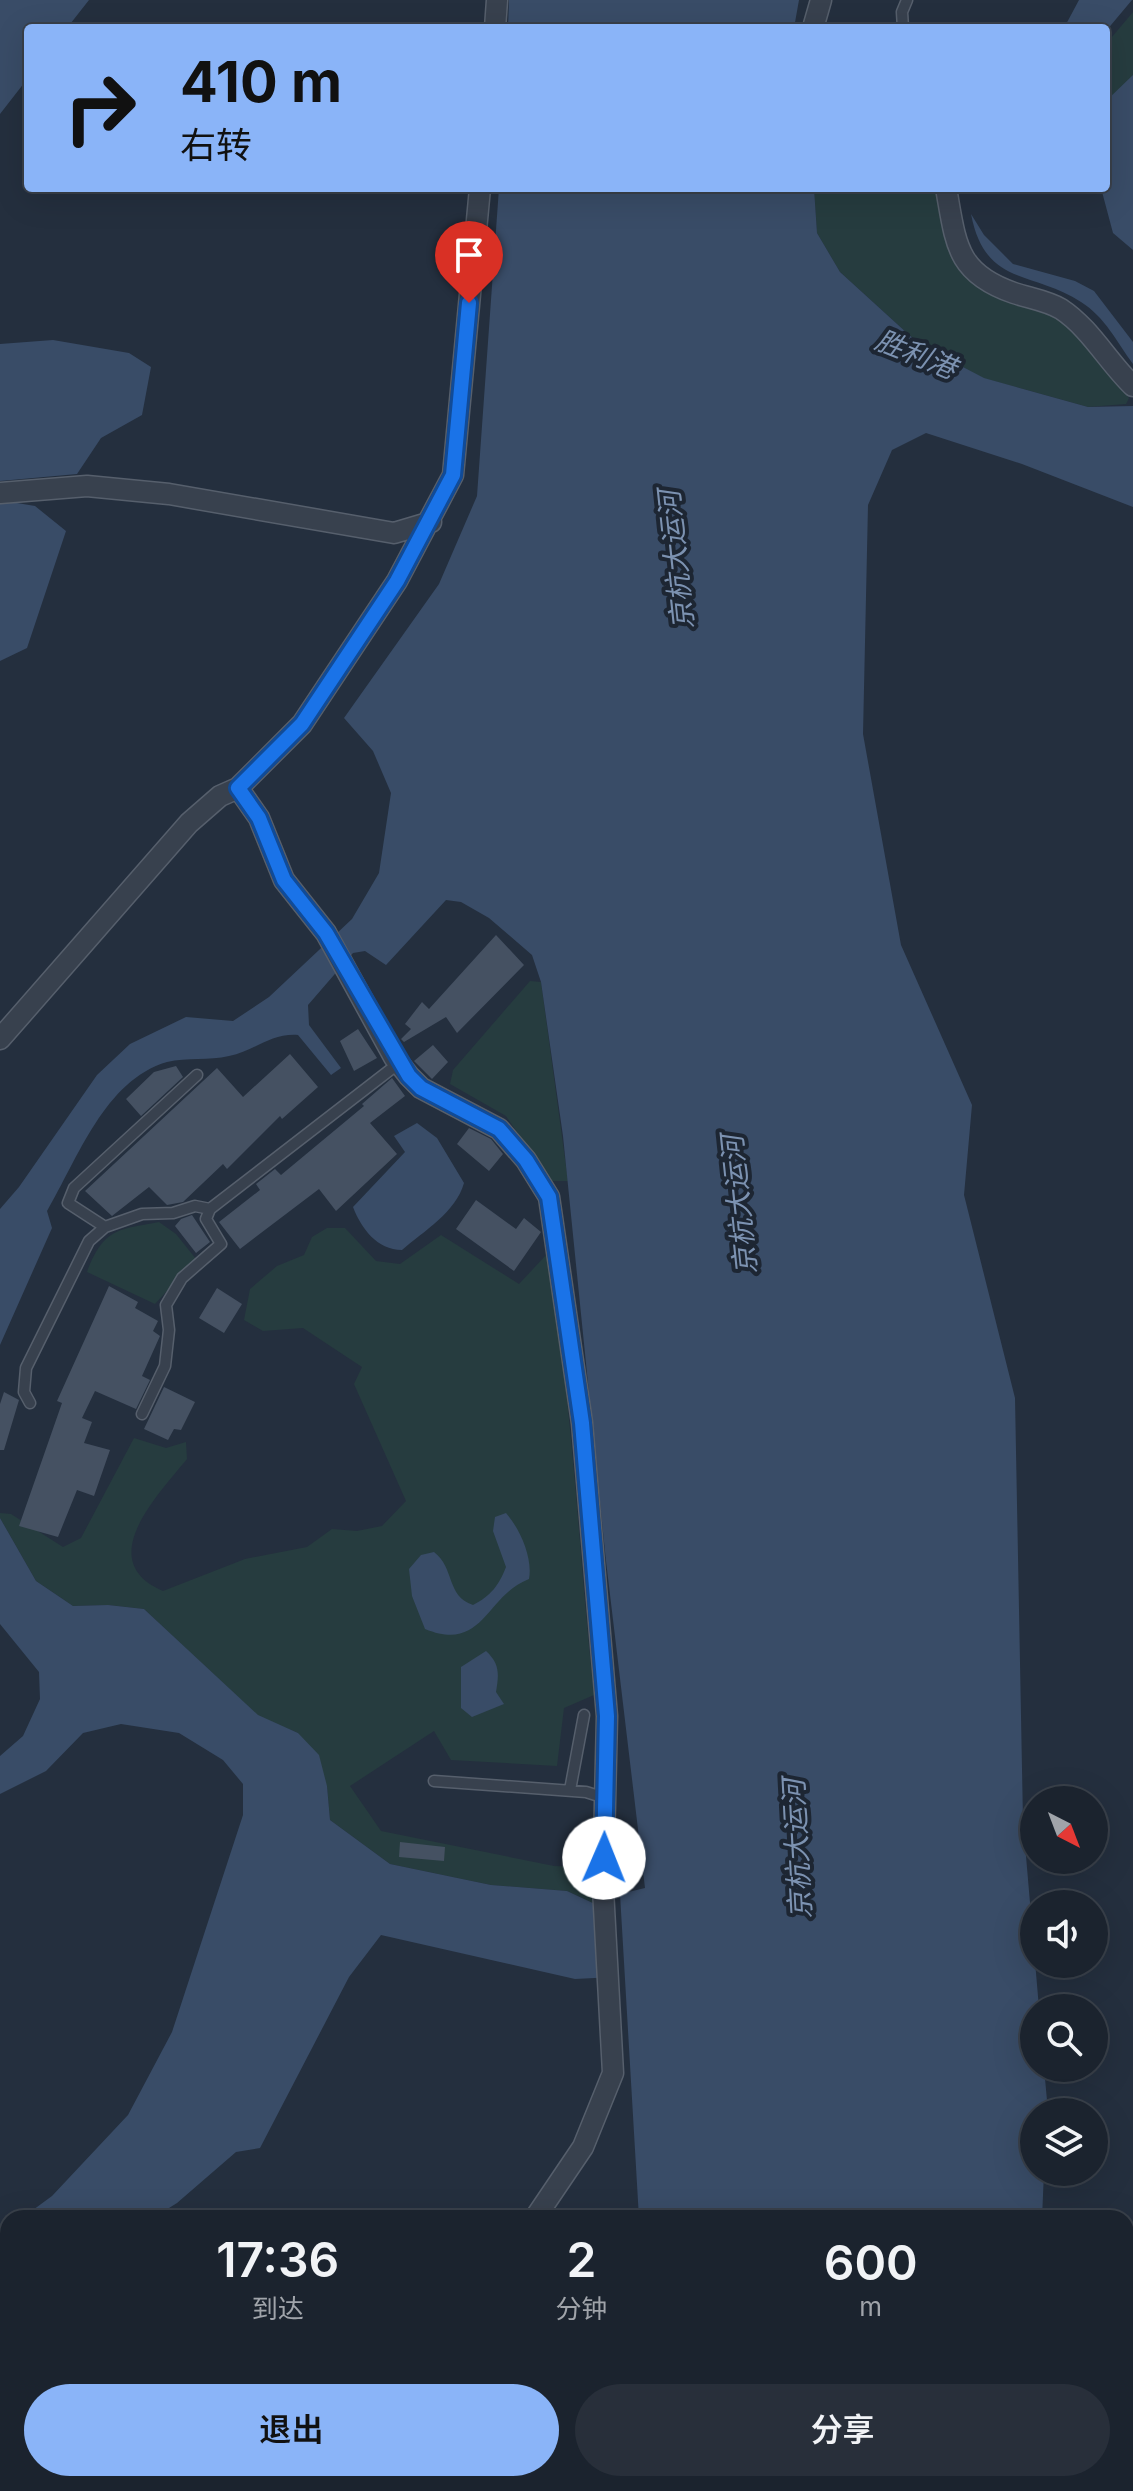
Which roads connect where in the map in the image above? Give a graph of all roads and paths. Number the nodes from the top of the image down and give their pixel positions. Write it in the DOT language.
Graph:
graph roads {
  1 [pos="497,0"];
  2 [pos="821,0"];
  3 [pos="907,0"];
  4 [pos="495,24"];
  5 [pos="814,24"];
  6 [pos="903,24"];
  7 [pos="480,192"];
  8 [pos="947,192"];
  9 [pos="1133,386"];
  10 [pos="0,493"];
  11 [pos="431,522"];
  12 [pos="238,788"];
  13 [pos="0,1039"];
  14 [pos="399,1063"];
  15 [pos="197,1075"];
  16 [pos="210,1209"];
  17 [pos="105,1227"];
  18 [pos="30,1403"];
  19 [pos="142,1414"];
  20 [pos="584,1715"];
  21 [pos="434,1781"];
  22 [pos="570,1790"];
  23 [pos="605,1798"];
  24 [pos="540,2210"];
  1 -- 4 [label="street"];
  2 -- 5 [label="street"];
  3 -- 6 [label="lane"];
  7 -- 11 [label="street"];
  8 -- 9 [label="street"];
  10 -- 11 [label="street"];
  11 -- 12 [label="street"];
  12 -- 13 [label="street"];
  12 -- 14 [label="street"];
  14 -- 16 [label="lane"];
  14 -- 23 [label="street"];
  15 -- 17 [label="lane"];
  16 -- 17 [label="lane"];
  16 -- 19 [label="lane"];
  17 -- 18 [label="lane"];
  20 -- 22 [label="lane"];
  21 -- 22 [label="lane"];
  22 -- 23 [label="lane"];
  23 -- 24 [label="street"];
}
